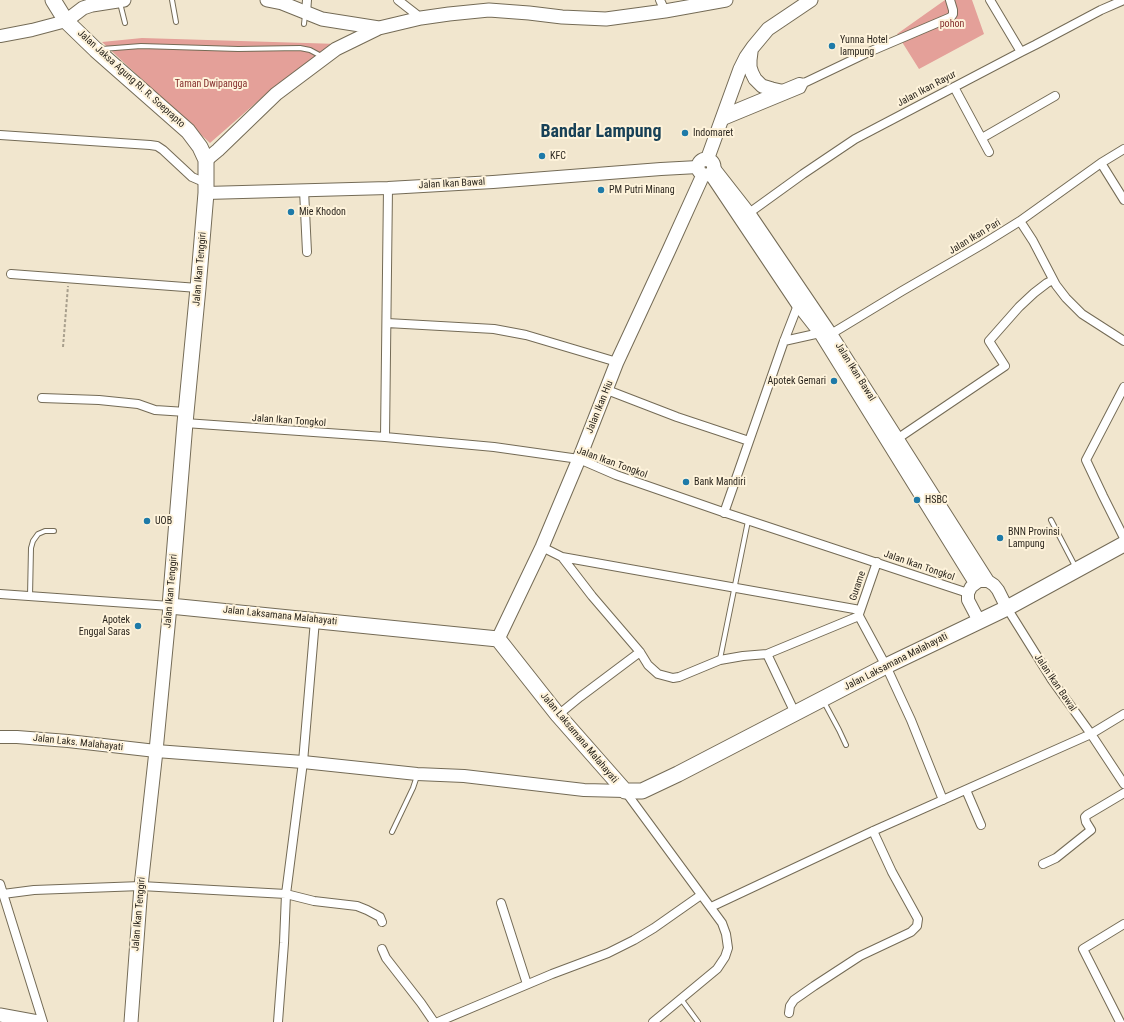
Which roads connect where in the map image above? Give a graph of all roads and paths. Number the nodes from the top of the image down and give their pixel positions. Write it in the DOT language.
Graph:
graph roads {
  1 [pos="53,0"];
  2 [pos="121,0"];
  3 [pos="172,0"];
  4 [pos="267,0"];
  5 [pos="398,0"];
  6 [pos="724,0"];
  7 [pos="811,0"];
  8 [pos="950,0"];
  9 [pos="990,0"];
  10 [pos="1124,0"];
  11 [pos="283,1"];
  12 [pos="663,6"];
  13 [pos="306,12"];
  14 [pos="420,18"];
  15 [pos="66,21"];
  16 [pos="176,22"];
  17 [pos="125,23"];
  18 [pos="379,28"];
  19 [pos="0,36"];
  20 [pos="753,47"];
  21 [pos="96,50"];
  22 [pos="1022,52"];
  23 [pos="325,58"];
  24 [pos="804,83"];
  25 [pos="954,87"];
  26 [pos="781,90"];
  27 [pos="1055,96"];
  28 [pos="722,118"];
  29 [pos="0,136"];
  30 [pos="982,138"];
  31 [pos="1124,149"];
  32 [pos="990,152"];
  33 [pos="206,160"];
  34 [pos="1101,163"];
  35 [pos="706,168"];
  36 [pos="206,188"];
  37 [pos="388,188"];
  38 [pos="304,190"];
  39 [pos="1124,200"];
  40 [pos="750,213"];
  41 [pos="1020,220"];
  42 [pos="307,252"];
  43 [pos="11,274"];
  44 [pos="69,279"];
  45 [pos="1054,280"];
  46 [pos="198,288"];
  47 [pos="798,305"];
  48 [pos="387,323"];
  49 [pos="825,334"];
  50 [pos="784,340"];
  51 [pos="1124,341"];
  52 [pos="63,347"];
  53 [pos="617,362"];
  54 [pos="1124,387"];
  55 [pos="606,390"];
  56 [pos="42,398"];
  57 [pos="185,418"];
  58 [pos="385,437"];
  59 [pos="897,439"];
  60 [pos="749,441"];
  61 [pos="579,459"];
  62 [pos="724,512"];
  63 [pos="1051,520"];
  64 [pos="748,521"];
  65 [pos="54,531"];
  66 [pos="1123,545"];
  67 [pos="542,547"];
  68 [pos="562,557"];
  69 [pos="877,562"];
  70 [pos="1077,570"];
  71 [pos="988,581"];
  72 [pos="972,588"];
  73 [pos="735,589"];
  74 [pos="0,594"];
  75 [pos="30,596"];
  76 [pos="170,606"];
  77 [pos="1008,608"];
  78 [pos="860,613"];
  79 [pos="315,620"];
  80 [pos="979,621"];
  81 [pos="498,639"];
  82 [pos="640,652"];
  83 [pos="767,654"];
  84 [pos="720,660"];
  85 [pos="886,666"];
  86 [pos="822,700"];
  87 [pos="795,713"];
  88 [pos="1124,714"];
  89 [pos="558,715"];
  90 [pos="1091,734"];
  91 [pos="0,737"];
  92 [pos="846,745"];
  93 [pos="156,752"];
  94 [pos="303,762"];
  95 [pos="417,774"];
  96 [pos="1124,784"];
  97 [pos="966,790"];
  98 [pos="625,791"];
  99 [pos="1124,792"];
  100 [pos="943,800"];
  101 [pos="981,825"];
  102 [pos="873,831"];
  103 [pos="392,832"];
  104 [pos="1043,864"];
  105 [pos="0,884"];
  106 [pos="141,886"];
  107 [pos="3,894"];
  108 [pos="286,894"];
  109 [pos="701,896"];
  110 [pos="501,903"];
  111 [pos="711,907"];
  112 [pos="382,922"];
  113 [pos="1124,924"];
  114 [pos="382,949"];
  115 [pos="527,984"];
  116 [pos="681,999"];
  117 [pos="789,1013"];
  118 [pos="0,1014"];
  119 [pos="38,1022"];
  120 [pos="43,1022"];
  121 [pos="131,1022"];
  122 [pos="278,1022"];
  123 [pos="434,1022"];
  124 [pos="438,1022"];
  125 [pos="653,1022"];
  126 [pos="698,1022"];
  127 [pos="1120,1022"];
  1 -- 15 [label="highway, Jalan Jaksa Agung RI. R. Soeprapto"];
  2 -- 15 [label="main road"];
  2 -- 17 [label="lane"];
  3 -- 16 [label="lane"];
  4 -- 11 [label="main road"];
  5 -- 14 [label="street"];
  6 -- 12 [label="main road"];
  7 -- 20 [label="main road, Jalan Ikan Hiu"];
  8 -- 24 [label="street"];
  9 -- 22 [label="street"];
  10 -- 22 [label="street, Jalan Ikan Rayur"];
  11 -- 13 [label="main road"];
  12 -- 14 [label="main road"];
  13 -- 18 [label="main road"];
  14 -- 18 [label="main road"];
  15 -- 19 [label="street"];
  15 -- 21 [label="highway, Jalan Jaksa Agung RI. R. Soeprapto"];
  18 -- 23 [label="main road"];
  20 -- 26 [label="main road"];
  20 -- 28 [label="main road, Jalan Ikan Hiu"];
  21 -- 23 [label="lane"];
  21 -- 33 [label="highway, Jalan Jaksa Agung RI. R. Soeprapto"];
  22 -- 25 [label="street, Jalan Ikan Rayur"];
  23 -- 33 [label="main road"];
  24 -- 26 [label="street"];
  24 -- 28 [label="street"];
  25 -- 30 [label="street"];
  25 -- 40 [label="street, Jalan Ikan Rayur"];
  26 -- 28 [label="street"];
  27 -- 30 [label="street"];
  28 -- 35 [label="main road, Jalan Ikan Hiu"];
  29 -- 36 [label="street"];
  30 -- 32 [label="street"];
  31 -- 34 [label="street, Jalan Ikan Pari"];
  33 -- 36 [label="highway, Jalan Ikan Tenggiri"];
  34 -- 39 [label="street"];
  34 -- 41 [label="street, Jalan Ikan Pari"];
  35 -- 37 [label="street, Jalan Ikan Bawal"];
  35 -- 40 [label="street, Jalan Ikan Bawal"];
  35 -- 47 [label="street, Jalan Ikan Bawal"];
  35 -- 53 [label="main road, Jalan Ikan Hiu"];
  36 -- 38 [label="street, Jalan Ikan Bawal"];
  36 -- 46 [label="highway, Jalan Ikan Tenggiri"];
  37 -- 38 [label="street, Jalan Ikan Bawal"];
  37 -- 48 [label="street"];
  38 -- 42 [label="street"];
  40 -- 49 [label="street, Jalan Ikan Bawal"];
  41 -- 45 [label="street"];
  41 -- 49 [label="street, Jalan Ikan Pari"];
  43 -- 44 [label="street"];
  44 -- 46 [label="street"];
  44 -- 52 [label="path"];
  45 -- 51 [label="street"];
  45 -- 59 [label="street"];
  46 -- 57 [label="highway, Jalan Ikan Tenggiri"];
  47 -- 49 [label="street, Jalan Ikan Bawal"];
  47 -- 50 [label="street"];
  48 -- 53 [label="street"];
  48 -- 58 [label="street"];
  49 -- 50 [label="street"];
  49 -- 59 [label="street, Jalan Ikan Bawal"];
  49 -- 72 [label="street, Jalan Ikan Bawal"];
  50 -- 60 [label="street"];
  53 -- 55 [label="main road, Jalan Ikan Hiu"];
  54 -- 66 [label="street"];
  55 -- 60 [label="street"];
  55 -- 61 [label="main road, Jalan Ikan Hiu"];
  56 -- 57 [label="street, Jalan Ikan Tongkol"];
  57 -- 58 [label="street, Jalan Ikan Tongkol"];
  57 -- 76 [label="highway, Jalan Ikan Tenggiri"];
  58 -- 61 [label="street, Jalan Ikan Tongkol"];
  59 -- 71 [label="street, Jalan Ikan Bawal"];
  60 -- 62 [label="street"];
  61 -- 62 [label="street, Jalan Ikan Tongkol"];
  61 -- 67 [label="main road, Jalan Ikan Hiu"];
  62 -- 64 [label="street, Jalan Ikan Tongkol"];
  63 -- 70 [label="lane"];
  64 -- 69 [label="street, Jalan Ikan Tongkol"];
  64 -- 73 [label="lane"];
  65 -- 75 [label="lane"];
  66 -- 70 [label="highway, Jalan Laksamana Malahayati"];
  67 -- 68 [label="street"];
  67 -- 81 [label="main road, Jalan Ikan Hiu"];
  68 -- 73 [label="street"];
  68 -- 82 [label="street"];
  69 -- 72 [label="street, Jalan Ikan Tongkol"];
  69 -- 78 [label="street, Gurame"];
  70 -- 77 [label="highway, Jalan Laksamana Malahayati"];
  71 -- 72 [label="street"];
  71 -- 77 [label="street, Jalan Ikan Bawal"];
  72 -- 80 [label="street, Jalan Ikan Bawal"];
  73 -- 78 [label="street"];
  73 -- 84 [label="lane"];
  74 -- 75 [label="street, Jalan Laksamana Malahayati"];
  75 -- 76 [label="street, Jalan Laksamana Malahayati"];
  76 -- 79 [label="highway, Jalan Laksamana Malahayati"];
  76 -- 93 [label="main road, Jalan Ikan Tenggiri"];
  77 -- 80 [label="highway, Jalan Laksamana Malahayati"];
  77 -- 90 [label="street, Jalan Ikan Bawal"];
  78 -- 83 [label="street"];
  78 -- 85 [label="street"];
  79 -- 81 [label="highway, Jalan Laksamana Malahayati"];
  79 -- 94 [label="street"];
  80 -- 85 [label="highway, Jalan Laksamana Malahayati"];
  81 -- 89 [label="highway, Jalan Laksamana Malahayati"];
  82 -- 84 [label="street"];
  82 -- 89 [label="street"];
  83 -- 84 [label="street"];
  83 -- 87 [label="street"];
  85 -- 86 [label="highway, Jalan Laksamana Malahayati"];
  85 -- 100 [label="street"];
  86 -- 87 [label="highway, Jalan Laksamana Malahayati"];
  86 -- 92 [label="lane"];
  87 -- 98 [label="highway, Jalan Laksamana Malahayati"];
  88 -- 90 [label="street"];
  89 -- 98 [label="highway, Jalan Laksamana Malahayati"];
  90 -- 96 [label="street, Jalan Ikan Bawal"];
  90 -- 97 [label="street"];
  91 -- 93 [label="street, Jalan Laks. Malahayati"];
  93 -- 94 [label="street, Jalan Laks. Malahayati"];
  93 -- 106 [label="main road, Jalan Ikan Tenggiri"];
  94 -- 95 [label="street, Jalan Laks. Malahayati"];
  94 -- 108 [label="street"];
  95 -- 98 [label="street, Jalan Laks. Malahayati"];
  95 -- 103 [label="lane"];
  97 -- 100 [label="street"];
  97 -- 101 [label="street"];
  98 -- 109 [label="street"];
  99 -- 104 [label="street"];
  100 -- 102 [label="street"];
  102 -- 111 [label="street"];
  102 -- 117 [label="street"];
  105 -- 107 [label="street"];
  106 -- 107 [label="street"];
  106 -- 108 [label="street"];
  106 -- 121 [label="main road, Jalan Ikan Tenggiri"];
  107 -- 120 [label="street"];
  108 -- 112 [label="street"];
  108 -- 122 [label="street"];
  109 -- 111 [label="street"];
  109 -- 115 [label="street"];
  110 -- 115 [label="street"];
  111 -- 116 [label="street"];
  113 -- 127 [label="street"];
  114 -- 123 [label="street"];
  115 -- 124 [label="street"];
  116 -- 125 [label="street"];
  116 -- 126 [label="lane"];
  118 -- 119 [label="main road"];
}
